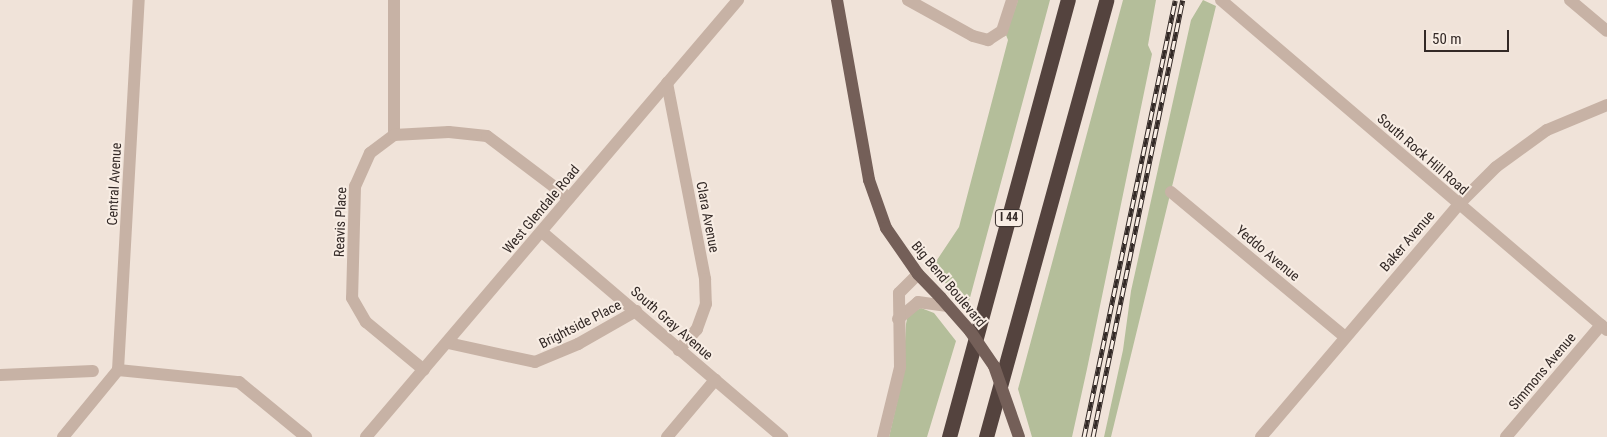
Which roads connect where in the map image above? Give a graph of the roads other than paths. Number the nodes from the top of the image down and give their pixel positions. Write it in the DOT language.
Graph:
graph roads {
  1 [pos="139,0"];
  2 [pos="394,0"];
  3 [pos="738,0"];
  4 [pos="837,0"];
  5 [pos="908,0"];
  6 [pos="1012,0"];
  7 [pos="1068,0"];
  8 [pos="1106,0"];
  9 [pos="1221,0"];
  10 [pos="1570,0"];
  11 [pos="1607,31"];
  12 [pos="667,83"];
  13 [pos="1607,104"];
  14 [pos="394,134"];
  15 [pos="1171,192"];
  16 [pos="570,198"];
  17 [pos="1459,204"];
  18 [pos="542,232"];
  19 [pos="918,274"];
  20 [pos="945,302"];
  21 [pos="636,311"];
  22 [pos="898,319"];
  23 [pos="1604,328"];
  24 [pos="1344,337"];
  25 [pos="448,343"];
  26 [pos="679,350"];
  27 [pos="118,370"];
  28 [pos="424,370"];
  29 [pos="93,371"];
  30 [pos="0,375"];
  31 [pos="715,380"];
  32 [pos="62,437"];
  33 [pos="306,437"];
  34 [pos="366,437"];
  35 [pos="667,437"];
  36 [pos="782,437"];
  37 [pos="883,437"];
  38 [pos="949,437"];
  39 [pos="986,437"];
  40 [pos="1019,437"];
  41 [pos="1261,437"];
  42 [pos="1506,437"];
  1 -- 27 [label="street, Central Avenue"];
  2 -- 14 [label="street"];
  3 -- 12 [label="street, West Glendale Road"];
  4 -- 19 [label="main road, Big Bend Boulevard"];
  5 -- 6 [label="street"];
  7 -- 38 [label="highway, I 44"];
  8 -- 39 [label="highway, I 44"];
  9 -- 17 [label="street, South Rock Hill Road"];
  10 -- 11 [label="street"];
  12 -- 16 [label="street, West Glendale Road"];
  12 -- 26 [label="street, Clara Avenue"];
  13 -- 17 [label="street, Baker Avenue"];
  14 -- 16 [label="street"];
  14 -- 28 [label="street, Reavis Place"];
  15 -- 24 [label="street, Yeddo Avenue"];
  16 -- 18 [label="street, West Glendale Road"];
  17 -- 23 [label="street, South Rock Hill Road"];
  17 -- 24 [label="street, Baker Avenue"];
  18 -- 21 [label="street, South Gray Avenue"];
  18 -- 25 [label="street, West Glendale Road"];
  19 -- 20 [label="main road, Big Bend Boulevard"];
  19 -- 22 [label="street"];
  20 -- 22 [label="street"];
  20 -- 40 [label="main road, Big Bend Boulevard, bridge"];
  21 -- 25 [label="street, Brightside Place"];
  21 -- 26 [label="street, South Gray Avenue"];
  22 -- 37 [label="street"];
  23 -- 42 [label="street, Simmons Avenue"];
  24 -- 41 [label="street, Baker Avenue"];
  25 -- 28 [label="street, West Glendale Road"];
  26 -- 31 [label="street, South Gray Avenue"];
  27 -- 32 [label="street"];
  27 -- 33 [label="street"];
  28 -- 34 [label="street, West Glendale Road"];
  29 -- 30 [label="street"];
  31 -- 35 [label="street"];
  31 -- 36 [label="street, South Gray Avenue"];
}
